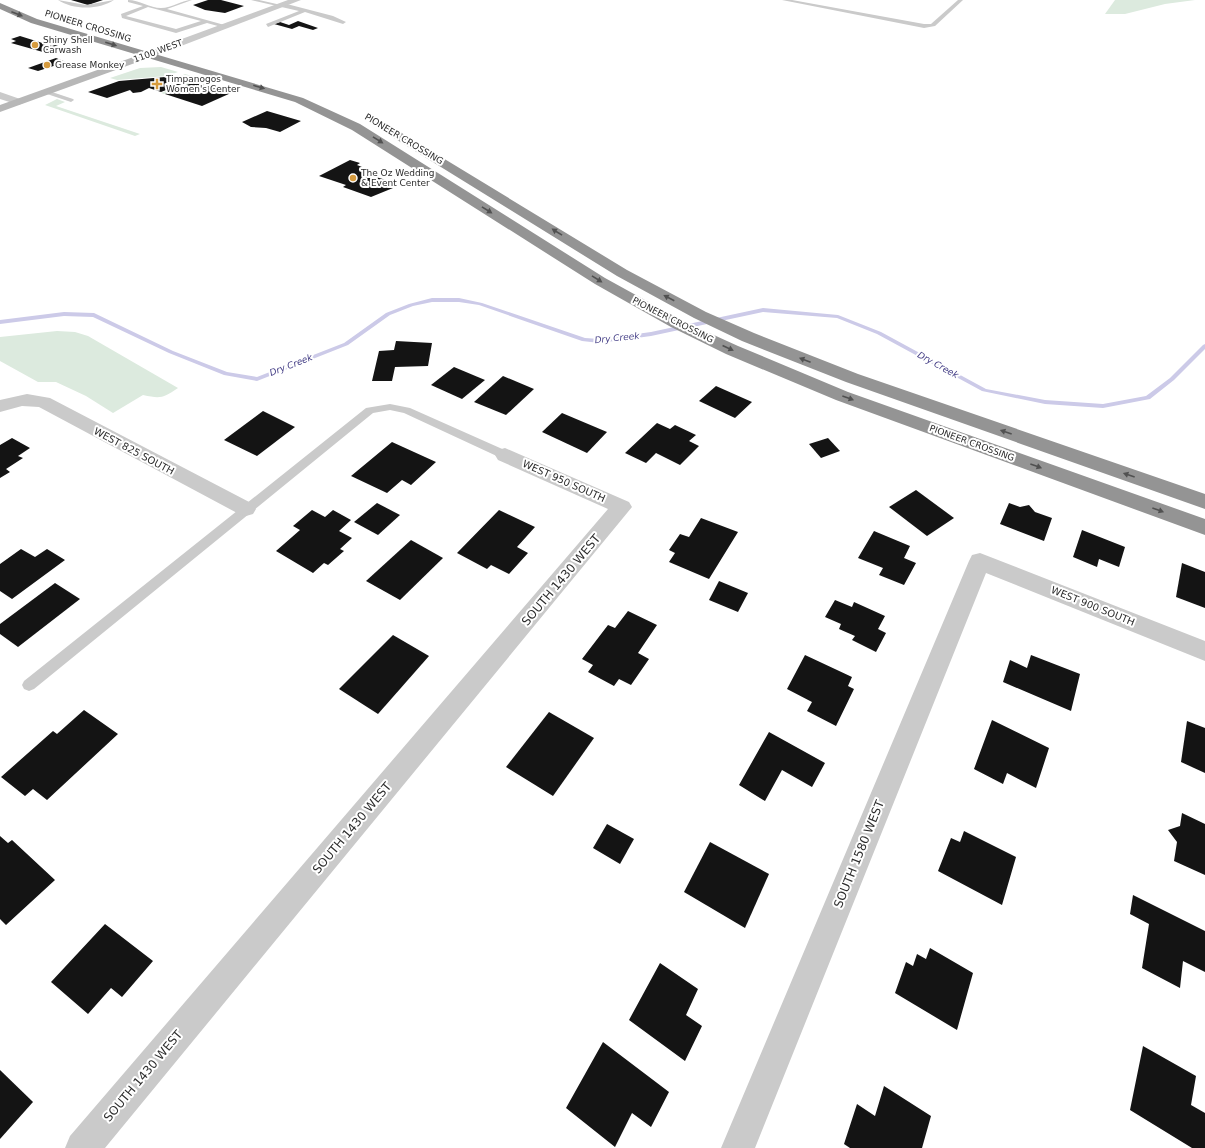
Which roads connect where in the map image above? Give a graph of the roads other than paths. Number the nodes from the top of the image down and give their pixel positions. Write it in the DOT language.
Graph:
graph roads {
  1 [pos="60,0"];
  2 [pos="112,0"];
  3 [pos="133,0"];
  4 [pos="190,0"];
  5 [pos="253,0"];
  6 [pos="296,0"];
  7 [pos="784,0"];
  8 [pos="961,0"];
  9 [pos="159,2"];
  10 [pos="147,4"];
  11 [pos="282,5"];
  12 [pos="0,6"];
  13 [pos="302,10"];
  14 [pos="44,14"];
  15 [pos="174,14"];
  16 [pos="207,21"];
  17 [pos="343,22"];
  18 [pos="268,25"];
  19 [pos="225,26"];
  20 [pos="148,55"];
  21 [pos="166,55"];
  22 [pos="46,92"];
  23 [pos="0,95"];
  24 [pos="321,96"];
  25 [pos="71,100"];
  26 [pos="19,102"];
  27 [pos="0,109"];
  28 [pos="368,118"];
  29 [pos="0,406"];
  30 [pos="505,455"];
  31 [pos="1205,502"];
  32 [pos="622,508"];
  33 [pos="246,509"];
  34 [pos="1205,527"];
  35 [pos="980,561"];
  36 [pos="1205,652"];
  37 [pos="29,685"];
  38 [pos="82,1148"];
  39 [pos="738,1148"];
  1 -- 2 [label="lane"];
  3 -- 10 [label="lane"];
  4 -- 15 [label="lane"];
  5 -- 11 [label="lane"];
  6 -- 11 [label="street, 1100 WEST"];
  7 -- 8 [label="lane"];
  9 -- 10 [label="lane"];
  10 -- 15 [label="lane"];
  10 -- 16 [label="lane"];
  11 -- 13 [label="lane"];
  11 -- 19 [label="street, 1100 WEST"];
  12 -- 20 [label="highway, PIONEER CROSSING, one-way"];
  13 -- 17 [label="lane"];
  13 -- 18 [label="lane"];
  14 -- 21 [label="highway, PIONEER CROSSING"];
  15 -- 16 [label="lane"];
  16 -- 19 [label="lane"];
  19 -- 21 [label="street, 1100 WEST"];
  20 -- 21 [label="highway, PIONEER CROSSING"];
  20 -- 22 [label="street, 1100 WEST"];
  21 -- 24 [label="highway"];
  21 -- 34 [label="highway, PIONEER CROSSING, one-way"];
  22 -- 25 [label="lane"];
  22 -- 26 [label="street, 1100 WEST"];
  23 -- 26 [label="street"];
  26 -- 27 [label="street, 1100 WEST"];
  31 -- 28 [label="highway, PIONEER CROSSING, one-way"];
  29 -- 33 [label="street, WEST 825 SOUTH"];
  30 -- 32 [label="street, WEST 950 SOUTH"];
  30 -- 33 [label="lane"];
  32 -- 38 [label="street, SOUTH 1430 WEST"];
  33 -- 37 [label="lane"];
  35 -- 36 [label="street, WEST 900 SOUTH"];
  35 -- 39 [label="street, SOUTH 1580 WEST"];
}
